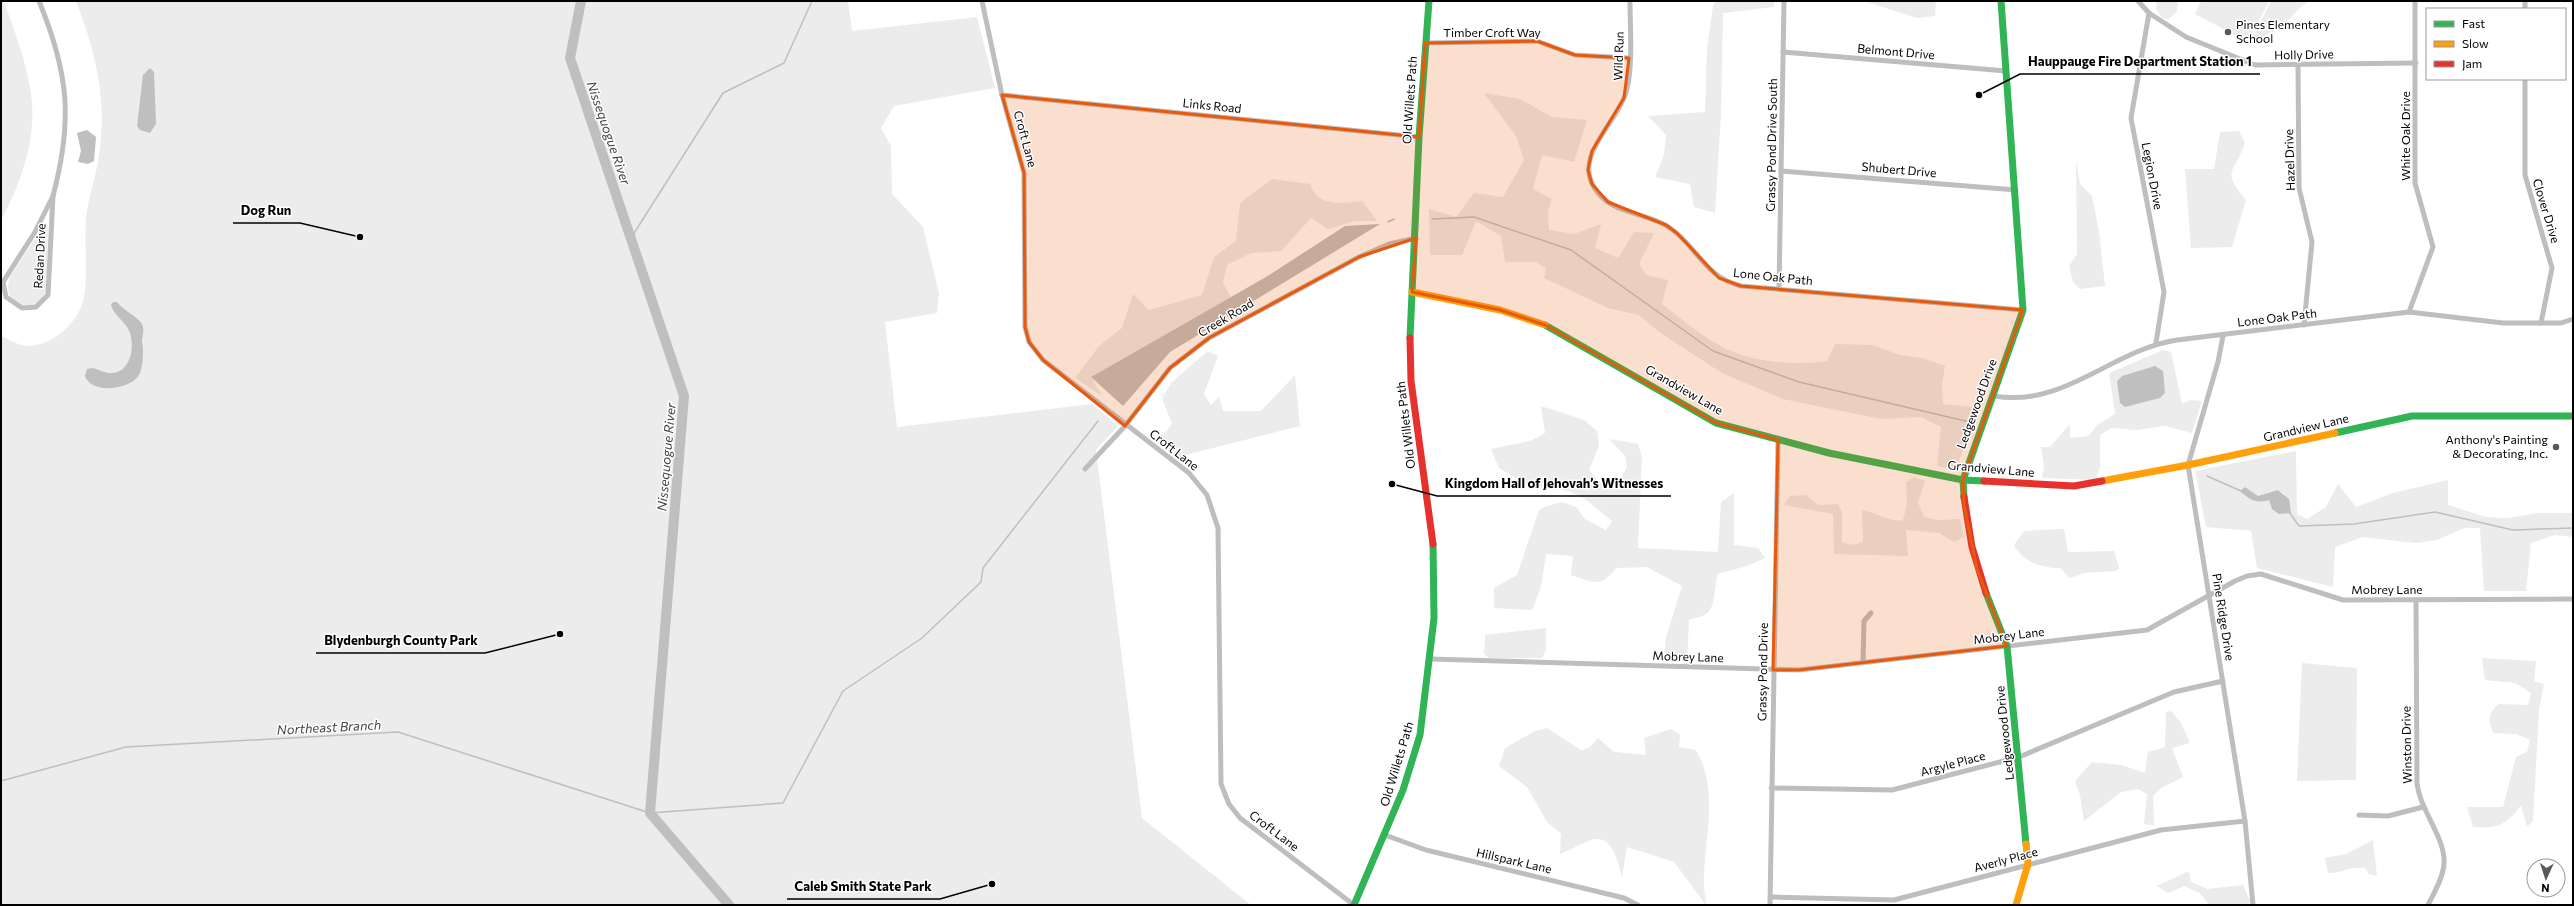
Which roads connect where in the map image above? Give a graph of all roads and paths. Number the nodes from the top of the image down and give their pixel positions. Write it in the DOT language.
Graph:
graph roads {
  1 [pos="39,1"];
  2 [pos="982,1"];
  3 [pos="1430,1"];
  4 [pos="1630,1"];
  5 [pos="1784,1"];
  6 [pos="2001,1"];
  7 [pos="2138,1"];
  8 [pos="2415,1"];
  9 [pos="2148,13"];
  10 [pos="1425,43"];
  11 [pos="1783,52"];
  12 [pos="1629,58"];
  13 [pos="2416,63"];
  14 [pos="2298,65"];
  15 [pos="2006,71"];
  16 [pos="2525,80"];
  17 [pos="1002,95"];
  18 [pos="1619,109"];
  19 [pos="1419,137"];
  20 [pos="1781,171"];
  21 [pos="2016,190"];
  22 [pos="53,196"];
  23 [pos="1416,238"];
  24 [pos="1779,289"];
  25 [pos="1412,292"];
  26 [pos="2023,310"];
  27 [pos="2409,312"];
  28 [pos="2573,319"];
  29 [pos="2541,323"];
  30 [pos="2304,325"];
  31 [pos="2223,336"];
  32 [pos="2156,343"];
  33 [pos="1994,396"];
  34 [pos="2573,416"];
  35 [pos="1125,426"];
  36 [pos="1778,440"];
  37 [pos="2188,466"];
  38 [pos="1085,470"];
  39 [pos="1962,480"];
  40 [pos="2209,595"];
  41 [pos="2416,600"];
  42 [pos="2573,600"];
  43 [pos="1871,613"];
  44 [pos="2007,646"];
  45 [pos="1430,659"];
  46 [pos="1863,663"];
  47 [pos="1773,670"];
  48 [pos="2223,681"];
  49 [pos="2019,757"];
  50 [pos="1771,788"];
  51 [pos="2423,807"];
  52 [pos="2359,815"];
  53 [pos="2245,821"];
  54 [pos="1385,836"];
  55 [pos="2028,864"];
  56 [pos="1770,898"];
  57 [pos="1354,905"];
  58 [pos="1638,905"];
  59 [pos="1770,905"];
  60 [pos="2016,905"];
  61 [pos="2253,905"];
  62 [pos="2428,905"];
  1 -- 22 [label="street, Redan Drive"];
  2 -- 17 [label="street, Croft Lane"];
  3 -- 10 [label="street, Old Willets Path"];
  4 -- 12 [label="street, Wild Run"];
  5 -- 11 [label="street, Grassy Pond Drive South"];
  6 -- 15 [label="street, Ledgewood Drive"];
  7 -- 9 [label="street, Holly Drive"];
  8 -- 13 [label="street, White Oak Drive"];
  9 -- 14 [label="street, Holly Drive"];
  9 -- 32 [label="street, Legion Drive"];
  10 -- 12 [label="street, Timber Croft Way"];
  10 -- 19 [label="street, Old Willets Path"];
  11 -- 15 [label="street, Belmont Drive"];
  11 -- 20 [label="street, Grassy Pond Drive South"];
  12 -- 18 [label="street, Wild Run"];
  13 -- 14 [label="street, Holly Drive"];
  13 -- 27 [label="street, White Oak Drive"];
  14 -- 30 [label="street, Hazel Drive"];
  15 -- 21 [label="street, Ledgewood Drive"];
  16 -- 29 [label="street, Clover Drive"];
  17 -- 19 [label="street, Links Road"];
  17 -- 35 [label="street, Croft Lane"];
  18 -- 24 [label="street, Lone Oak Path"];
  19 -- 23 [label="street, Old Willets Path"];
  20 -- 21 [label="street, Shubert Drive"];
  20 -- 24 [label="street, Grassy Pond Drive South"];
  21 -- 26 [label="street, Ledgewood Drive"];
  22 -- 22 [label="street, Redan Drive"];
  23 -- 25 [label="street, Old Willets Path"];
  23 -- 35 [label="street, Creek Road"];
  24 -- 26 [label="street, Lone Oak Path"];
  25 -- 36 [label="street, Grandview Lane"];
  25 -- 45 [label="street, Old Willets Path"];
  26 -- 33 [label="street, Ledgewood Drive"];
  27 -- 29 [label="street, Lone Oak Path"];
  27 -- 30 [label="street, Lone Oak Path"];
  28 -- 29 [label="street, Lone Oak Path"];
  30 -- 31 [label="street, Lone Oak Path"];
  31 -- 32 [label="street, Lone Oak Path"];
  31 -- 37 [label="street, Pine Ridge Drive"];
  32 -- 33 [label="street, Lone Oak Path"];
  33 -- 39 [label="street, Ledgewood Drive"];
  34 -- 37 [label="street, Grandview Lane"];
  35 -- 38 [label="street, Creek Road"];
  35 -- 57 [label="street, Croft Lane"];
  36 -- 39 [label="street, Grandview Lane"];
  36 -- 47 [label="street, Grassy Pond Drive"];
  37 -- 39 [label="street, Grandview Lane"];
  37 -- 40 [label="street, Pine Ridge Drive"];
  39 -- 44 [label="street, Ledgewood Drive"];
  40 -- 41 [label="street, Mobrey Lane"];
  40 -- 44 [label="street, Mobrey Lane"];
  40 -- 48 [label="street, Pine Ridge Drive"];
  41 -- 42 [label="street, Mobrey Lane"];
  41 -- 51 [label="street, Winston Drive"];
  43 -- 46 [label="street"];
  44 -- 46 [label="street, Mobrey Lane"];
  44 -- 49 [label="street, Ledgewood Drive"];
  45 -- 47 [label="street, Mobrey Lane"];
  45 -- 54 [label="street, Old Willets Path"];
  46 -- 47 [label="street, Mobrey Lane"];
  47 -- 50 [label="street, Grassy Pond Drive"];
  48 -- 49 [label="street, Argyle Place"];
  48 -- 53 [label="street, Pine Ridge Drive"];
  49 -- 50 [label="street, Argyle Place"];
  49 -- 55 [label="street, Ledgewood Drive"];
  50 -- 56 [label="street, Grassy Pond Drive"];
  51 -- 52 [label="street"];
  51 -- 62 [label="street, Winston Drive"];
  53 -- 55 [label="street, Averly Place"];
  53 -- 61 [label="street, Pine Ridge Drive"];
  54 -- 57 [label="street, Old Willets Path"];
  54 -- 58 [label="street, Hillspark Lane"];
  55 -- 56 [label="street, Averly Place"];
  55 -- 60 [label="street, Ledgewood Drive"];
  56 -- 59 [label="street, Grassy Pond Drive"];
}
